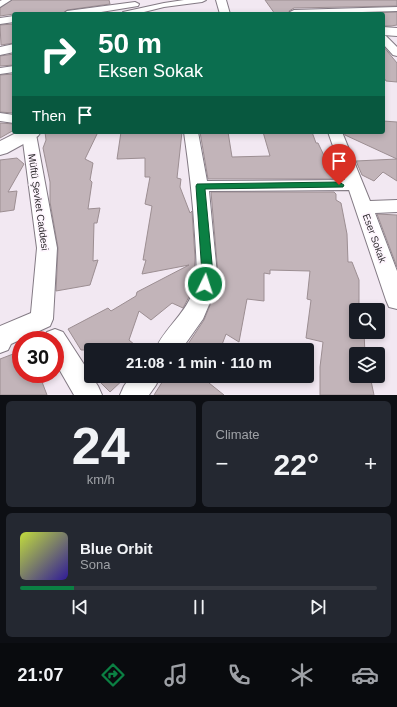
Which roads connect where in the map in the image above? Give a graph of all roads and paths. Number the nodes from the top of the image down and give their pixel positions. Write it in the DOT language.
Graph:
graph roads {
  1 [pos="7,0"];
  2 [pos="202,0"];
  3 [pos="221,0"];
  4 [pos="0,4"];
  5 [pos="135,4"];
  6 [pos="95,7"];
  7 [pos="397,10"];
  8 [pos="293,11"];
  9 [pos="74,12"];
  10 [pos="134,12"];
  11 [pos="224,12"];
  12 [pos="12,19"];
  13 [pos="0,21"];
  14 [pos="385,31"];
  15 [pos="397,32"];
  16 [pos="385,40"];
  17 [pos="12,48"];
  18 [pos="0,51"];
  19 [pos="397,53"];
  20 [pos="12,69"];
  21 [pos="0,71"];
  22 [pos="0,117"];
  23 [pos="12,119"];
  24 [pos="29,134"];
  25 [pos="31,134"];
  26 [pos="191,134"];
  27 [pos="336,134"];
  28 [pos="0,149"];
  29 [pos="355,185"];
  30 [pos="200,186"];
  31 [pos="397,206"];
  32 [pos="364,207"];
  33 [pos="397,300"];
  34 [pos="42,319"];
  35 [pos="49,331"];
  36 [pos="1,338"];
  37 [pos="172,343"];
  38 [pos="64,355"];
  39 [pos="142,383"];
  40 [pos="89,395"];
  41 [pos="133,395"];
  1 -- 4 [label="street"];
  2 -- 10 [label="street"];
  3 -- 11 [label="street"];
  5 -- 6 [label="street"];
  6 -- 9 [label="street"];
  7 -- 8 [label="street"];
  12 -- 13 [label="street"];
  14 -- 15 [label="street"];
  16 -- 19 [label="street"];
  17 -- 18 [label="street"];
  20 -- 21 [label="street"];
  22 -- 23 [label="street"];
  24 -- 28 [label="street"];
  25 -- 34 [label="street, Müftü Şevket Caddesi"];
  26 -- 30 [label="street"];
  27 -- 29 [label="street, Eser Sokak"];
  29 -- 30 [label="street"];
  29 -- 32 [label="street, Eser Sokak"];
  30 -- 37 [label="street"];
  31 -- 32 [label="street"];
  32 -- 33 [label="street, Eser Sokak"];
  34 -- 35 [label="street"];
  34 -- 36 [label="street"];
  38 -- 40 [label="street"];
  39 -- 41 [label="street"];
}
